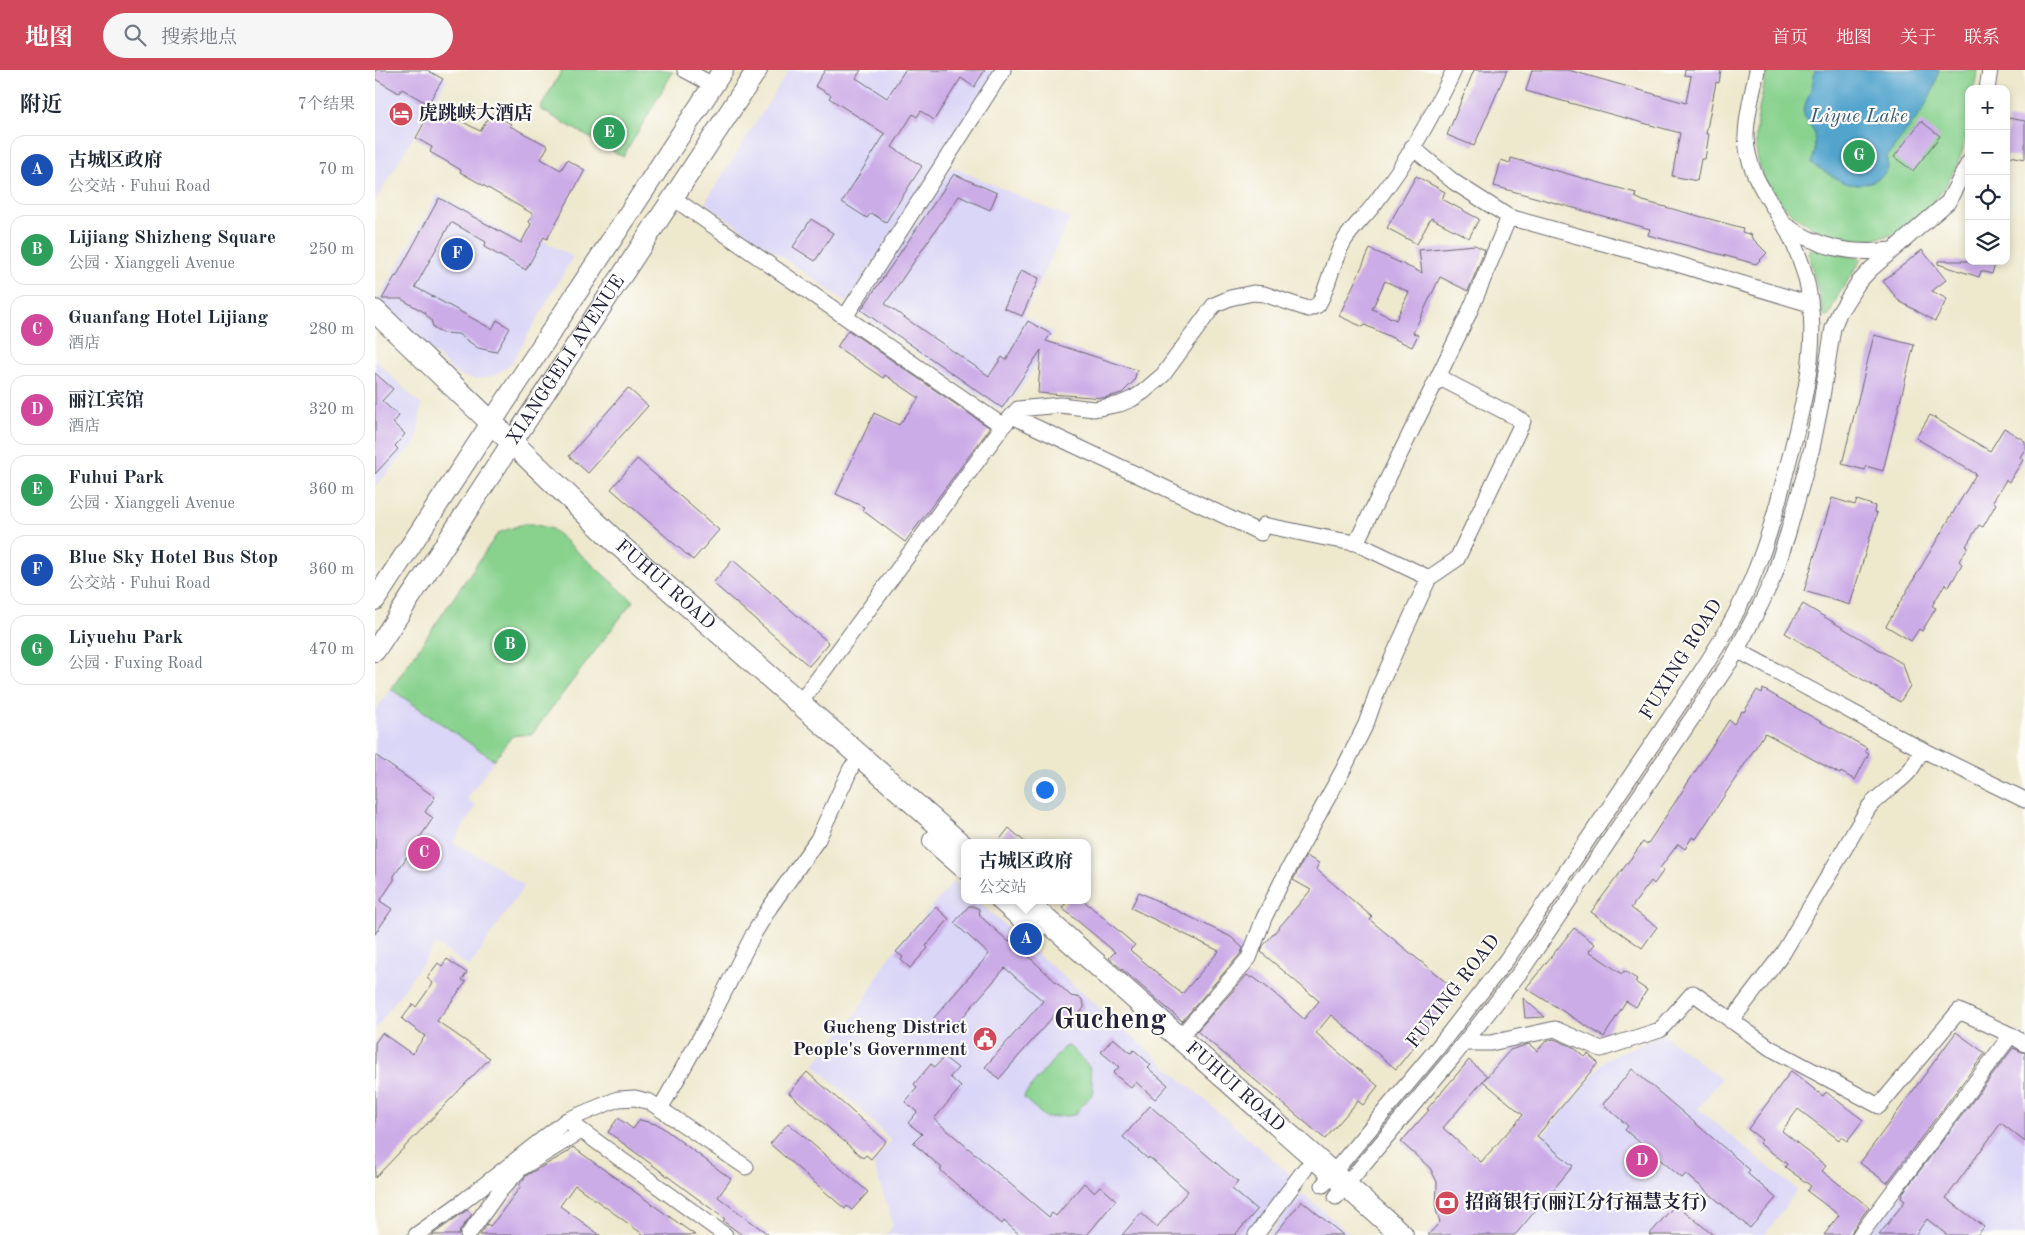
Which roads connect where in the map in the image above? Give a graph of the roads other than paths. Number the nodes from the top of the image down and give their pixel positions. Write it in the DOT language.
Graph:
graph roads {
  1 [pos="685,70"];
  2 [pos="757,70"];
  3 [pos="1003,70"];
  4 [pos="1454,70"];
  5 [pos="1757,70"];
  6 [pos="1990,70"];
  7 [pos="718,78"];
  8 [pos="1988,85"];
  9 [pos="1412,147"];
  10 [pos="1965,170"];
  11 [pos="673,198"];
  12 [pos="1509,217"];
  13 [pos="1784,225"];
  14 [pos="1892,250"];
  15 [pos="1810,304"];
  16 [pos="375,311"];
  17 [pos="845,317"];
  18 [pos="375,332"];
  19 [pos="1438,378"];
  20 [pos="1007,421"];
  21 [pos="487,429"];
  22 [pos="508,449"];
  23 [pos="1356,543"];
  24 [pos="1429,578"];
  25 [pos="375,600"];
  26 [pos="1737,650"];
  27 [pos="375,652"];
  28 [pos="800,703"];
  29 [pos="1921,749"];
  30 [pos="851,768"];
  31 [pos="2025,800"];
  32 [pos="961,844"];
  33 [pos="961,864"];
  34 [pos="1006,904"];
  35 [pos="1029,904"];
  36 [pos="1731,1021"];
  37 [pos="2011,1034"];
  38 [pos="1180,1038"];
  39 [pos="1465,1043"];
  40 [pos="2025,1044"];
  41 [pos="660,1108"];
  42 [pos="567,1120"];
  43 [pos="581,1131"];
  44 [pos="746,1168"];
  45 [pos="1305,1169"];
  46 [pos="1334,1185"];
  47 [pos="416,1235"];
  48 [pos="467,1235"];
  49 [pos="725,1235"];
  50 [pos="1256,1235"];
  51 [pos="1379,1235"];
  52 [pos="1402,1235"];
  53 [pos="1860,1235"];
  1 -- 7 [label="street"];
  2 -- 11 [label="main road, XIANGGELI AVENUE"];
  3 -- 17 [label="street"];
  4 -- 9 [label="street"];
  5 -- 13 [label="street, FUXING ROAD"];
  6 -- 8 [label="street"];
  7 -- 21 [label="main road, XIANGGELI AVENUE"];
  9 -- 12 [label="street"];
  9 -- 20 [label="street"];
  10 -- 14 [label="street, FUXING ROAD"];
  11 -- 17 [label="street"];
  11 -- 22 [label="main road, XIANGGELI AVENUE"];
  12 -- 15 [label="street"];
  12 -- 19 [label="street"];
  13 -- 14 [label="street"];
  13 -- 15 [label="street, FUXING ROAD"];
  14 -- 26 [label="street, FUXING ROAD"];
  15 -- 46 [label="street, FUXING ROAD"];
  16 -- 21 [label="main road, FUHUI ROAD"];
  17 -- 20 [label="street"];
  18 -- 21 [label="main road, FUHUI ROAD"];
  19 -- 23 [label="street"];
  19 -- 24 [label="street"];
  20 -- 23 [label="street"];
  20 -- 28 [label="street"];
  21 -- 22 [label="main road, FUHUI ROAD"];
  21 -- 25 [label="main road, XIANGGELI AVENUE"];
  22 -- 27 [label="main road, XIANGGELI AVENUE"];
  22 -- 28 [label="main road, FUHUI ROAD"];
  22 -- 30 [label="main road, FUHUI ROAD"];
  23 -- 24 [label="street"];
  24 -- 38 [label="street"];
  26 -- 29 [label="street"];
  26 -- 39 [label="street, FUXING ROAD"];
  28 -- 32 [label="main road, FUHUI ROAD"];
  29 -- 31 [label="street"];
  29 -- 36 [label="street"];
  30 -- 33 [label="main road, FUHUI ROAD"];
  30 -- 41 [label="street"];
  34 -- 45 [label="main road, FUHUI ROAD"];
  35 -- 38 [label="main road, FUHUI ROAD"];
  36 -- 37 [label="street"];
  36 -- 39 [label="street"];
  37 -- 40 [label="street"];
  37 -- 53 [label="street"];
  38 -- 46 [label="main road, FUHUI ROAD"];
  39 -- 46 [label="street, FUXING ROAD"];
  41 -- 42 [label="street"];
  41 -- 44 [label="street"];
  42 -- 43 [label="street"];
  42 -- 47 [label="street"];
  43 -- 48 [label="street"];
  43 -- 49 [label="street"];
  45 -- 46 [label="main road, FUHUI ROAD"];
  45 -- 50 [label="street"];
  46 -- 51 [label="main road, FUHUI ROAD"];
  46 -- 52 [label="main road, FUHUI ROAD"];
}
